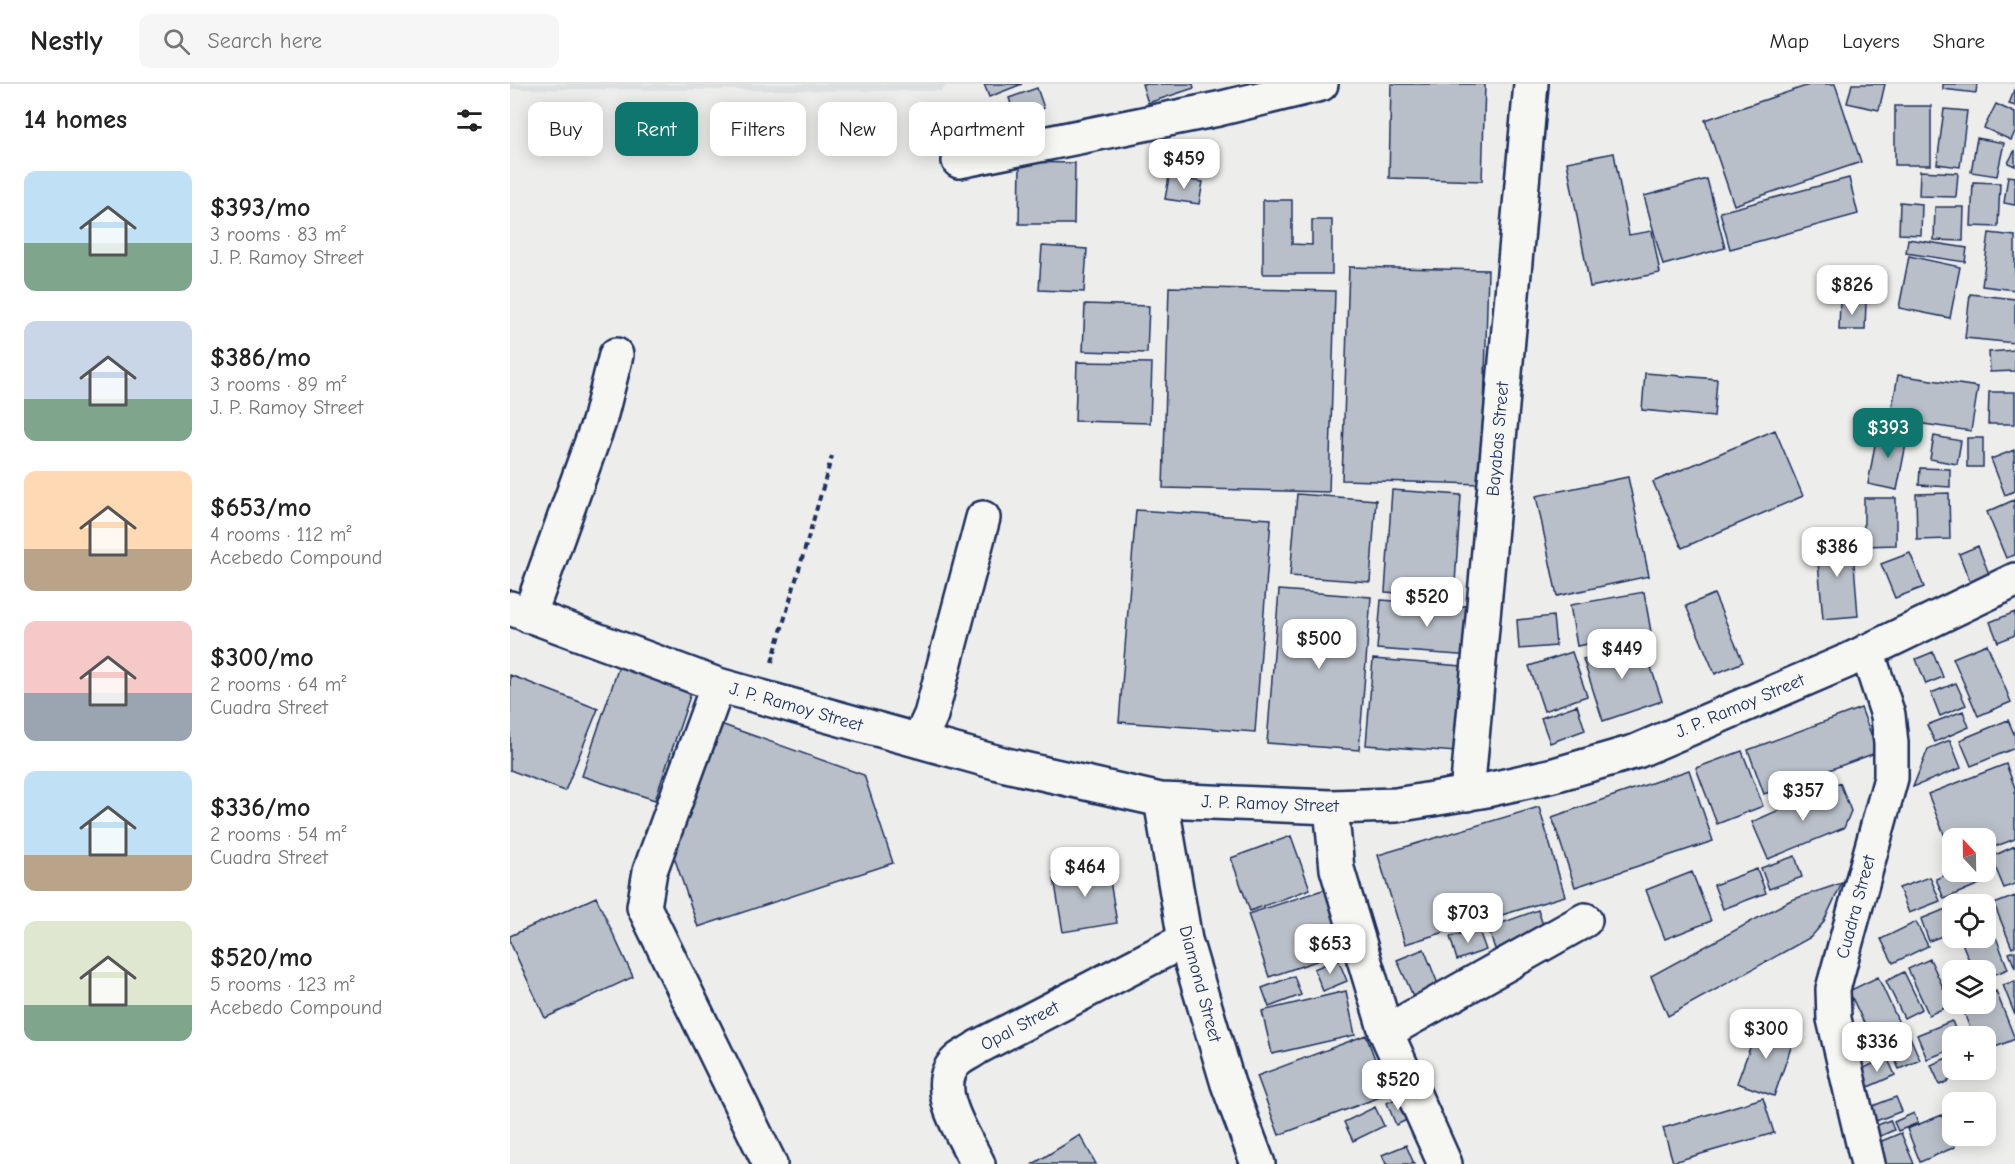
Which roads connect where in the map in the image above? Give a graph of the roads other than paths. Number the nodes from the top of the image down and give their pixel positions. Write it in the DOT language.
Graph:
graph roads {
  1 [pos="1321,84"];
  2 [pos="1531,84"];
  3 [pos="959,161"];
  4 [pos="616,355"];
  5 [pos="983,518"];
  6 [pos="2015,580"];
  7 [pos="520,612"];
  8 [pos="1867,651"];
  9 [pos="718,685"];
  10 [pos="919,741"];
  11 [pos="1467,794"];
  12 [pos="1161,800"];
  13 [pos="1331,807"];
  14 [pos="1585,920"];
  15 [pos="1185,940"];
  16 [pos="1386,1032"];
  17 [pos="770,1164"];
  18 [pos="978,1164"];
  19 [pos="1258,1164"];
  20 [pos="1445,1164"];
  21 [pos="1868,1164"];
  1 -- 3 [label="street"];
  2 -- 11 [label="street, Bayabas Street"];
  4 -- 7 [label="street"];
  5 -- 10 [label="street"];
  6 -- 8 [label="street, J. P. Ramoy Street"];
  7 -- 9 [label="street, J. P. Ramoy Street"];
  8 -- 11 [label="street, J. P. Ramoy Street"];
  8 -- 21 [label="street, Cuadra Street"];
  9 -- 10 [label="street, J. P. Ramoy Street"];
  9 -- 17 [label="street"];
  10 -- 12 [label="street, J. P. Ramoy Street"];
  11 -- 13 [label="street, J. P. Ramoy Street"];
  12 -- 13 [label="street, J. P. Ramoy Street"];
  12 -- 15 [label="street, Diamond Street"];
  13 -- 16 [label="street"];
  14 -- 16 [label="street"];
  15 -- 18 [label="street, Opal Street"];
  15 -- 19 [label="street, Diamond Street"];
  16 -- 20 [label="street"];
}
